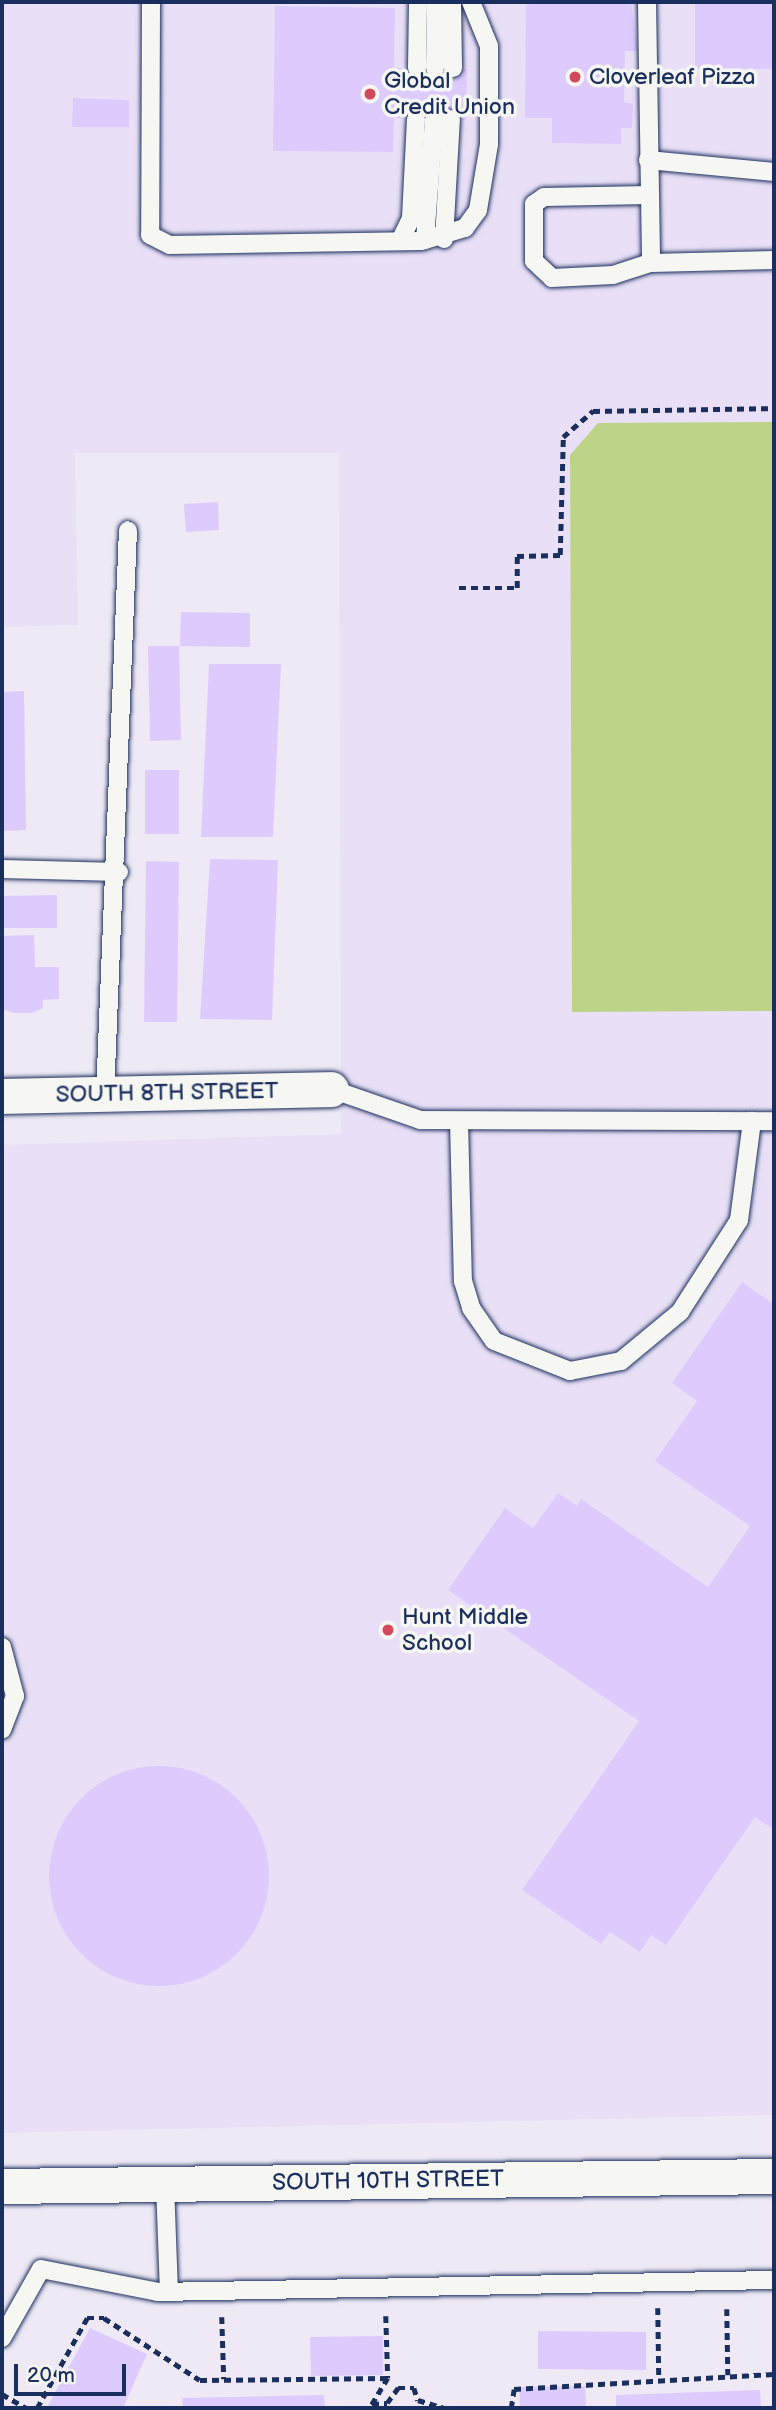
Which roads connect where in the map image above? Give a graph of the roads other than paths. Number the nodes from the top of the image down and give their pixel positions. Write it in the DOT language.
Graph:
graph roads {
  1 [pos="151,2"];
  2 [pos="418,2"];
  3 [pos="436,2"];
  4 [pos="452,2"];
  5 [pos="471,2"];
  6 [pos="647,2"];
  7 [pos="435,68"];
  8 [pos="434,119"];
  9 [pos="648,160"];
  10 [pos="774,172"];
  11 [pos="649,195"];
  12 [pos="444,239"];
  13 [pos="425,240"];
  14 [pos="400,241"];
  15 [pos="774,260"];
  16 [pos="651,263"];
  17 [pos="128,530"];
  18 [pos="2,869"];
  19 [pos="119,872"];
  20 [pos="331,1089"];
  21 [pos="105,1095"];
  22 [pos="2,1097"];
  23 [pos="459,1121"];
  24 [pos="752,1121"];
  25 [pos="774,1121"];
  26 [pos="2,1647"];
  27 [pos="2,1730"];
  28 [pos="774,2176"];
  29 [pos="165,2184"];
  30 [pos="2,2186"];
  31 [pos="774,2280"];
  32 [pos="169,2292"];
  33 [pos="2,2338"];
  1 -- 14 [label="lane"];
  2 -- 7 [label="lane"];
  3 -- 7 [label="lane"];
  4 -- 7 [label="lane"];
  5 -- 12 [label="lane"];
  6 -- 9 [label="lane"];
  8 -- 12 [label="lane"];
  8 -- 13 [label="lane"];
  8 -- 14 [label="lane"];
  9 -- 10 [label="lane"];
  9 -- 11 [label="lane"];
  11 -- 16 [label="lane"];
  11 -- 16 [label="lane"];
  12 -- 13 [label="lane"];
  13 -- 14 [label="lane"];
  15 -- 16 [label="lane"];
  17 -- 19 [label="lane"];
  18 -- 19 [label="lane"];
  19 -- 21 [label="lane"];
  20 -- 21 [label="street, SOUTH 8TH STREET"];
  20 -- 23 [label="lane"];
  21 -- 22 [label="street, SOUTH 8TH STREET"];
  23 -- 24 [label="lane"];
  23 -- 24 [label="lane"];
  24 -- 25 [label="lane"];
  26 -- 27 [label="lane"];
  28 -- 29 [label="street, SOUTH 10TH STREET"];
  29 -- 30 [label="street, SOUTH 10TH STREET"];
  29 -- 32 [label="lane"];
  31 -- 32 [label="lane"];
  32 -- 33 [label="lane"];
}
